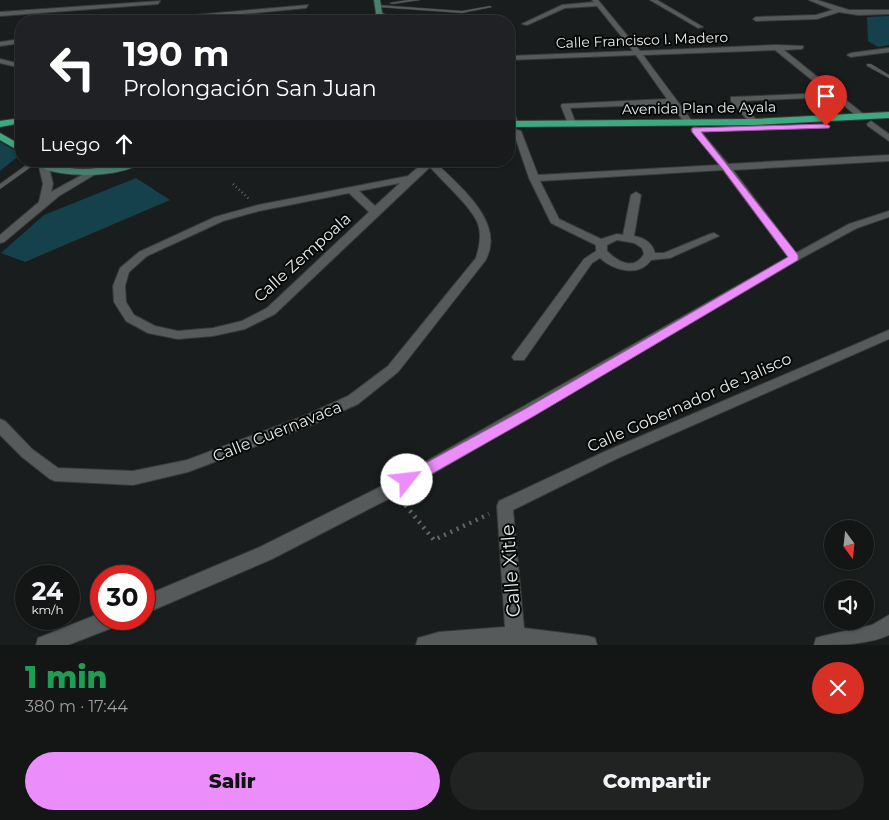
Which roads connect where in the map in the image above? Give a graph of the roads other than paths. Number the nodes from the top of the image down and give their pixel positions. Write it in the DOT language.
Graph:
graph roads {
  1 [pos="418,0"];
  2 [pos="653,0"];
  3 [pos="812,0"];
  4 [pos="404,1"];
  5 [pos="597,2"];
  6 [pos="378,5"];
  7 [pos="306,6"];
  8 [pos="490,7"];
  9 [pos="154,11"];
  10 [pos="836,11"];
  11 [pos="889,12"];
  12 [pos="0,14"];
  13 [pos="387,15"];
  14 [pos="756,19"];
  15 [pos="525,24"];
  16 [pos="700,27"];
  17 [pos="15,42"];
  18 [pos="0,44"];
  19 [pos="801,46"];
  20 [pos="776,47"];
  21 [pos="889,50"];
  22 [pos="638,53"];
  23 [pos="851,55"];
  24 [pos="515,58"];
  25 [pos="0,61"];
  26 [pos="15,65"];
  27 [pos="869,65"];
  28 [pos="888,76"];
  29 [pos="836,95"];
  30 [pos="673,101"];
  31 [pos="889,115"];
  32 [pos="863,118"];
  33 [pos="754,122"];
  34 [pos="889,122"];
  35 [pos="15,123"];
  36 [pos="0,124"];
  37 [pos="572,124"];
  38 [pos="871,124"];
  39 [pos="692,126"];
  40 [pos="515,127"];
  41 [pos="515,127"];
  42 [pos="515,134"];
  43 [pos="0,136"];
  44 [pos="15,137"];
  45 [pos="889,138"];
  46 [pos="15,145"];
  47 [pos="889,158"];
  48 [pos="725,166"];
  49 [pos="33,167"];
  50 [pos="40,167"];
  51 [pos="50,167"];
  52 [pos="120,167"];
  53 [pos="423,167"];
  54 [pos="434,167"];
  55 [pos="94,172"];
  56 [pos="411,178"];
  57 [pos="534,178"];
  58 [pos="0,187"];
  59 [pos="353,191"];
  60 [pos="636,195"];
  61 [pos="44,202"];
  62 [pos="376,213"];
  63 [pos="889,214"];
  64 [pos="714,236"];
  65 [pos="628,238"];
  66 [pos="0,240"];
  67 [pos="602,248"];
  68 [pos="650,257"];
  69 [pos="794,258"];
  70 [pos="889,334"];
  71 [pos="519,356"];
  72 [pos="0,425"];
  73 [pos="505,506"];
  74 [pos="155,600"];
  75 [pos="889,624"];
  76 [pos="90,627"];
  77 [pos="515,636"];
  78 [pos="45,645"];
  79 [pos="425,645"];
  80 [pos="588,645"];
  81 [pos="823,645"];
  1 -- 4 [label="lane"];
  2 -- 16 [label="street"];
  3 -- 10 [label="street"];
  4 -- 6 [label="lane"];
  5 -- 15 [label="street"];
  5 -- 22 [label="street"];
  6 -- 8 [label="lane"];
  6 -- 13 [label="street"];
  7 -- 9 [label="street"];
  9 -- 12 [label="street"];
  10 -- 11 [label="street"];
  10 -- 14 [label="street"];
  17 -- 18 [label="street"];
  19 -- 20 [label="street, Calle Francisco I. Madero"];
  20 -- 22 [label="street, Calle Francisco I. Madero"];
  20 -- 29 [label="street"];
  21 -- 23 [label="street"];
  22 -- 24 [label="street, Calle Francisco I. Madero"];
  22 -- 30 [label="street"];
  25 -- 26 [label="street"];
  27 -- 28 [label="lane"];
  29 -- 32 [label="street"];
  29 -- 33 [label="street"];
  30 -- 37 [label="street"];
  30 -- 39 [label="street"];
  31 -- 32 [label="main road, Avenida Plan de Ayala"];
  32 -- 33 [label="main road, Avenida Plan de Ayala"];
  33 -- 39 [label="main road, Avenida Plan de Ayala"];
  34 -- 38 [label="main road, Avenida Plan de Ayala"];
  35 -- 36 [label="main road"];
  37 -- 39 [label="main road, Avenida Plan de Ayala"];
  37 -- 40 [label="main road, Avenida Plan de Ayala"];
  38 -- 39 [label="main road, Avenida Plan de Ayala"];
  38 -- 45 [label="street"];
  39 -- 41 [label="main road, Avenida Plan de Ayala"];
  39 -- 48 [label="street"];
  42 -- 57 [label="street"];
  43 -- 44 [label="main road"];
  43 -- 46 [label="main road"];
  47 -- 48 [label="street"];
  48 -- 57 [label="street"];
  48 -- 69 [label="street"];
  49 -- 58 [label="lane"];
  50 -- 61 [label="street"];
  51 -- 55 [label="main road"];
  52 -- 55 [label="main road"];
  53 -- 56 [label="street, Calle Zempoala"];
  54 -- 72 [label="street, Calle Cuernavaca"];
  55 -- 61 [label="street"];
  56 -- 59 [label="street, Calle Zempoala"];
  56 -- 62 [label="street, Calle Zempoala"];
  57 -- 67 [label="street"];
  59 -- 62 [label="street, Calle Zempoala"];
  59 -- 62 [label="street, Calle Zempoala"];
  60 -- 65 [label="street"];
  61 -- 66 [label="street"];
  63 -- 69 [label="street"];
  64 -- 68 [label="street"];
  65 -- 67 [label="street"];
  65 -- 68 [label="street"];
  67 -- 68 [label="street"];
  67 -- 71 [label="street"];
  69 -- 74 [label="street"];
  70 -- 73 [label="street, Calle Gobernador de Jalisco"];
  73 -- 77 [label="street, Calle Xitle"];
  75 -- 81 [label="street"];
  76 -- 78 [label="street"];
  77 -- 79 [label="street, Calle Xitle"];
  77 -- 80 [label="street"];
}
